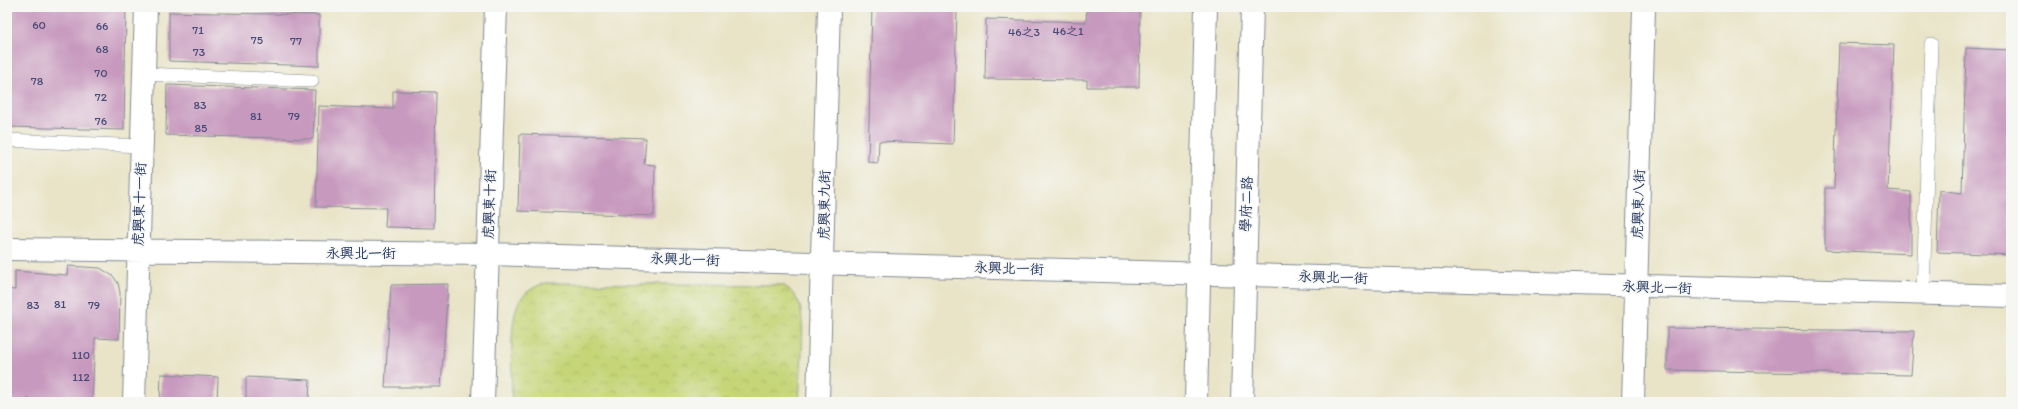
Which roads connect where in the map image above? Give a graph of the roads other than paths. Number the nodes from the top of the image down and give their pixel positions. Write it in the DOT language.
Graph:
graph roads {
  1 [pos="146,7"];
  2 [pos="496,7"];
  3 [pos="829,7"];
  4 [pos="1206,7"];
  5 [pos="1252,7"];
  6 [pos="1644,7"];
  7 [pos="1931,44"];
  8 [pos="144,74"];
  9 [pos="312,81"];
  10 [pos="7,140"];
  11 [pos="141,146"];
  12 [pos="7,249"];
  13 [pos="138,252"];
  14 [pos="487,254"];
  15 [pos="823,263"];
  16 [pos="1200,273"];
  17 [pos="1244,275"];
  18 [pos="1635,286"];
  19 [pos="1923,294"];
  20 [pos="2011,296"];
  21 [pos="134,402"];
  22 [pos="484,402"];
  23 [pos="818,402"];
  24 [pos="1196,402"];
  25 [pos="1242,402"];
  26 [pos="1633,402"];
  1 -- 8 [label="street, 虎興東十一街"];
  2 -- 14 [label="street, 虎興東十街"];
  3 -- 15 [label="street, 虎興東九街"];
  4 -- 16 [label="street"];
  5 -- 17 [label="street, 學府二路"];
  6 -- 18 [label="street, 虎興東八街"];
  7 -- 19 [label="lane"];
  8 -- 9 [label="lane"];
  8 -- 11 [label="street, 虎興東十一街"];
  10 -- 11 [label="lane"];
  11 -- 13 [label="street, 虎興東十一街"];
  12 -- 13 [label="street, 永興北一街"];
  13 -- 14 [label="street, 永興北一街"];
  13 -- 21 [label="street, 虎興東十一街"];
  14 -- 15 [label="street, 永興北一街"];
  14 -- 22 [label="street, 虎興東十街"];
  15 -- 16 [label="street, 永興北一街"];
  15 -- 23 [label="street, 虎興東九街"];
  16 -- 17 [label="street, 永興北一街"];
  16 -- 24 [label="street"];
  17 -- 18 [label="street, 永興北一街"];
  17 -- 25 [label="street, 學府二路"];
  18 -- 19 [label="street, 永興北一街"];
  18 -- 26 [label="street, 虎興東八街"];
  19 -- 20 [label="street, 永興北一街"];
}
